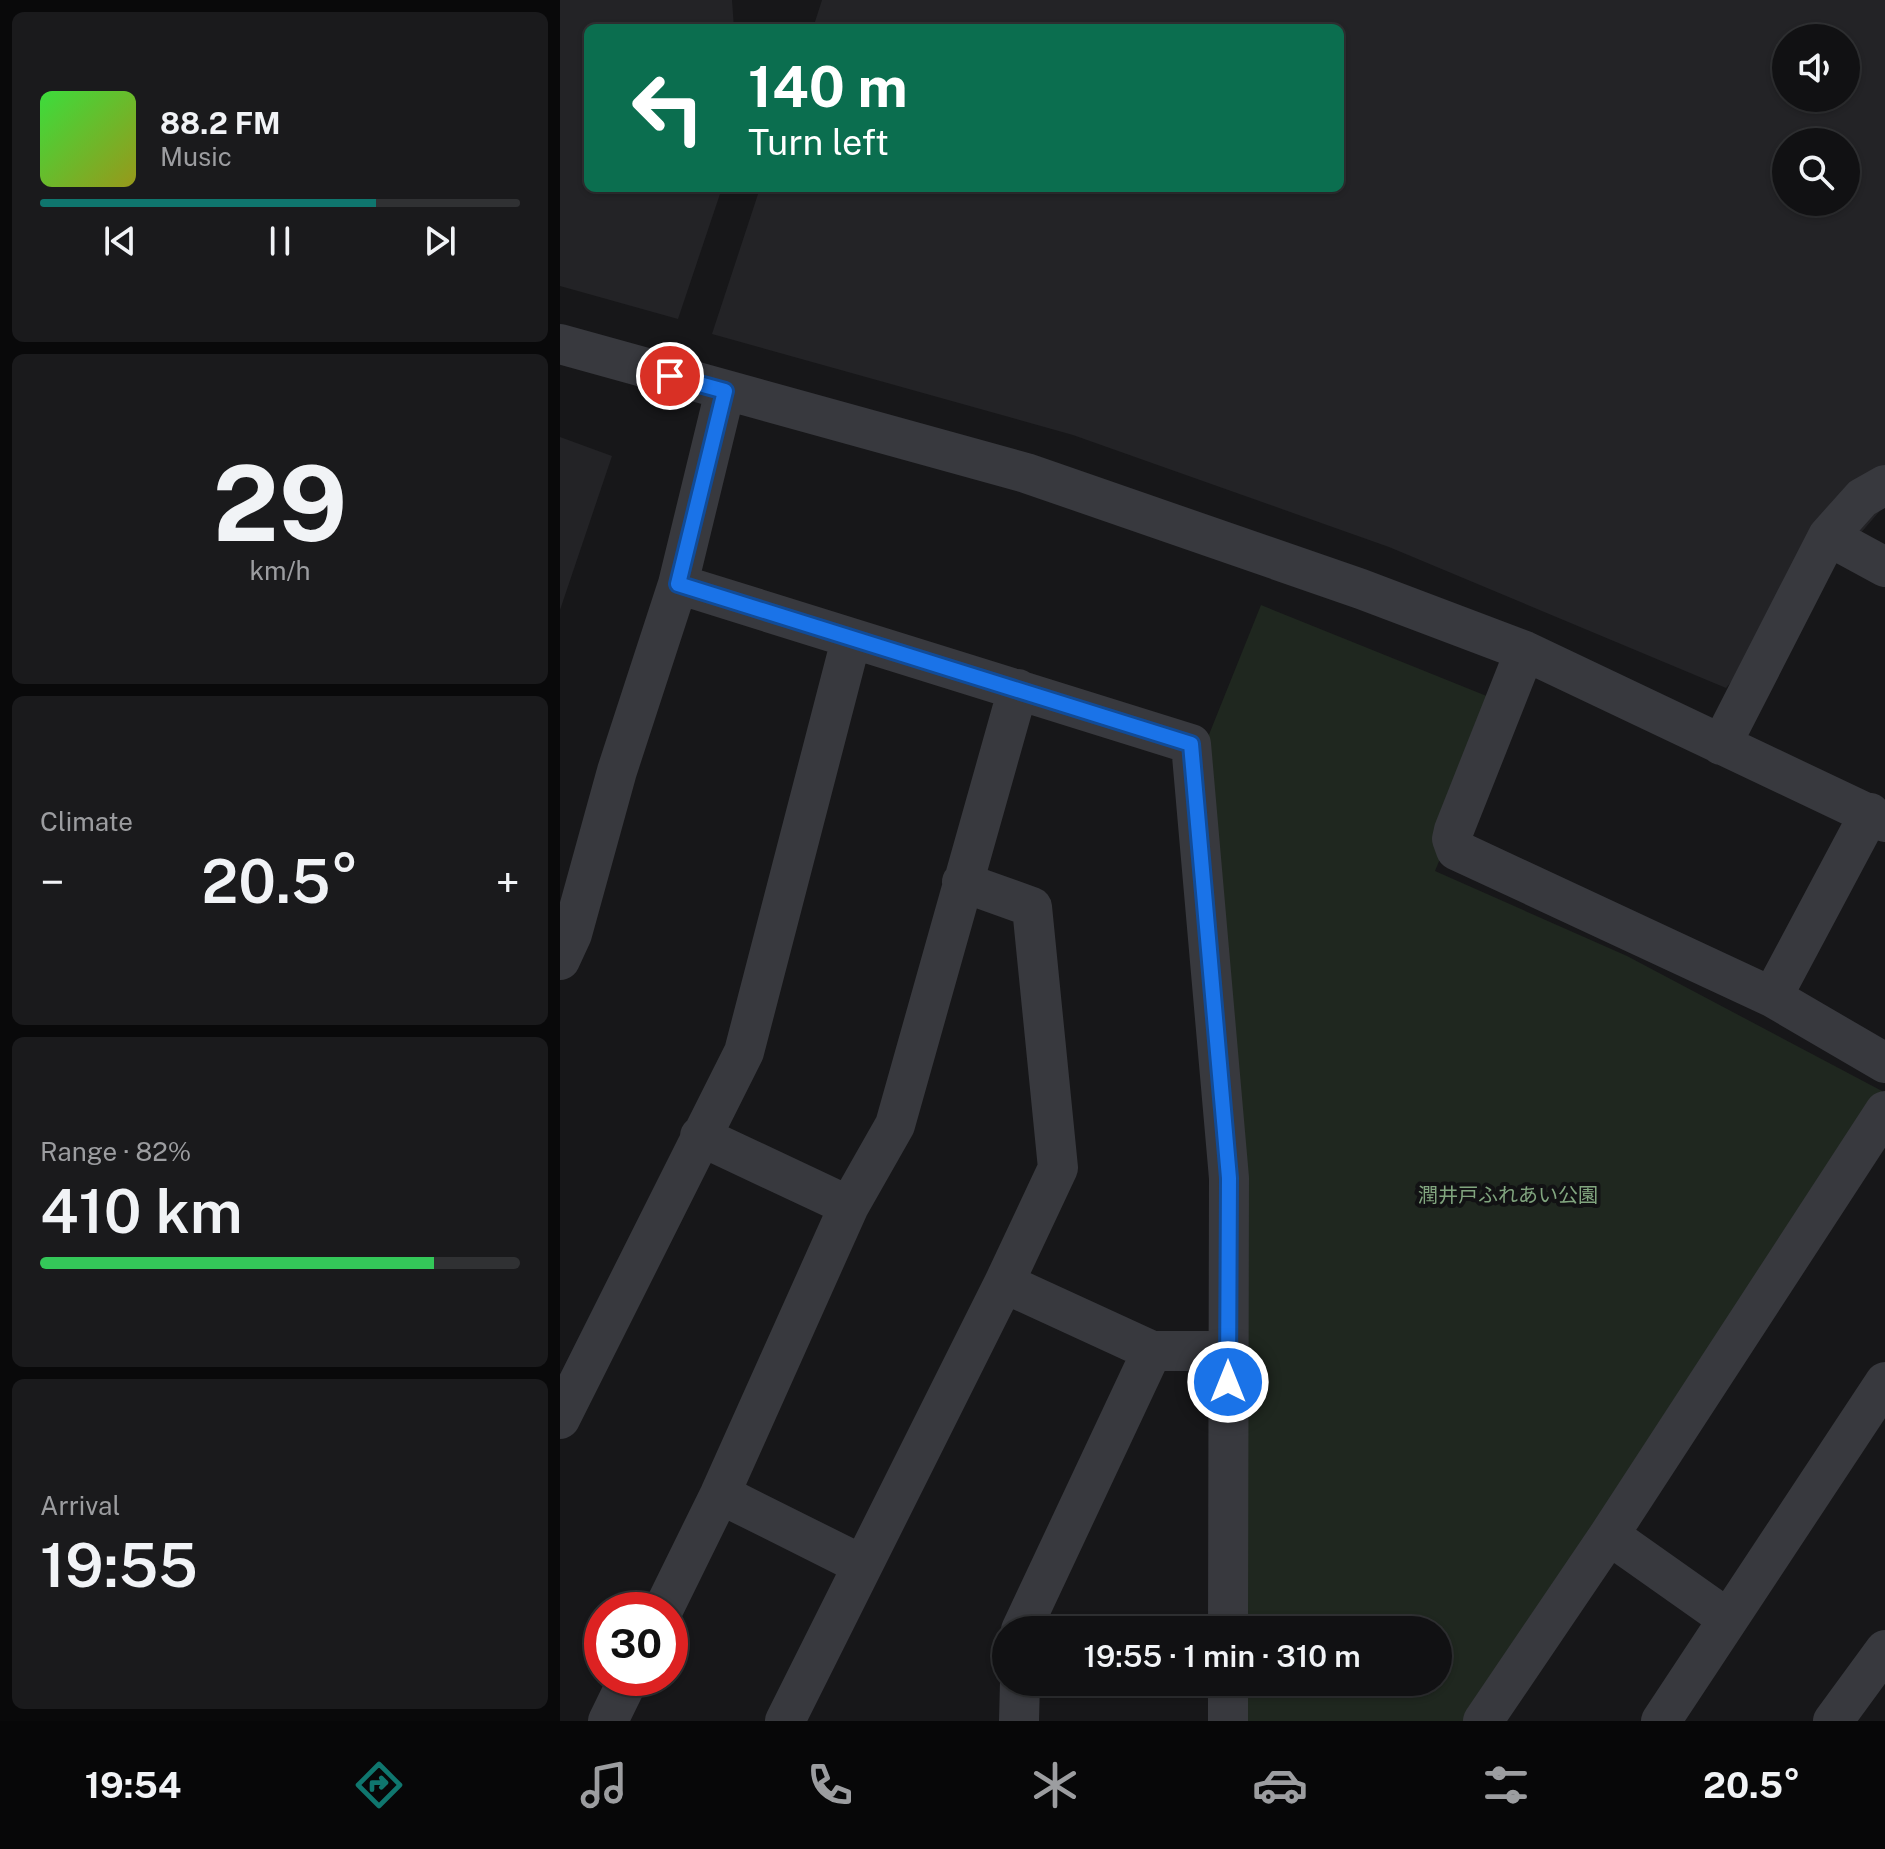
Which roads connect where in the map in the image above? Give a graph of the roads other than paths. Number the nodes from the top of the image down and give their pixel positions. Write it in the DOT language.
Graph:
graph roads {
  1 [pos="560,344"];
  2 [pos="725,391"];
  3 [pos="1885,485"];
  4 [pos="1828,536"];
  5 [pos="1885,567"];
  6 [pos="678,584"];
  7 [pos="851,640"];
  8 [pos="1525,651"];
  9 [pos="1018,689"];
  10 [pos="1721,745"];
  11 [pos="1878,818"];
  12 [pos="962,882"];
  13 [pos="560,960"];
  14 [pos="1772,997"];
  15 [pos="1885,1063"];
  16 [pos="1885,1111"];
  17 [pos="700,1136"];
  18 [pos="849,1206"];
  19 [pos="1004,1283"];
  20 [pos="1152,1351"];
  21 [pos="1228,1351"];
  22 [pos="1885,1382"];
  23 [pos="560,1419"];
  24 [pos="720,1494"];
  25 [pos="1609,1535"];
  26 [pos="862,1565"];
  27 [pos="672,1592"];
  28 [pos="1028,1616"];
  29 [pos="1228,1616"];
  30 [pos="1728,1619"];
  31 [pos="1885,1650"];
  32 [pos="620,1696"];
  33 [pos="1020,1696"];
  34 [pos="1228,1696"];
  35 [pos="608,1721"];
  36 [pos="785,1721"];
  37 [pos="1019,1721"];
  38 [pos="1228,1721"];
  39 [pos="1483,1721"];
  40 [pos="1661,1721"];
  41 [pos="1833,1721"];
  1 -- 2 [label="street"];
  2 -- 6 [label="street"];
  2 -- 8 [label="street"];
  3 -- 4 [label="street"];
  4 -- 5 [label="street"];
  4 -- 10 [label="street"];
  6 -- 7 [label="street"];
  6 -- 13 [label="street"];
  7 -- 9 [label="street"];
  7 -- 17 [label="street"];
  8 -- 10 [label="street"];
  8 -- 14 [label="street"];
  9 -- 12 [label="street"];
  9 -- 21 [label="street"];
  10 -- 11 [label="street"];
  11 -- 14 [label="street"];
  12 -- 18 [label="street"];
  12 -- 19 [label="street"];
  14 -- 15 [label="street"];
  16 -- 25 [label="street"];
  17 -- 18 [label="street"];
  17 -- 23 [label="street"];
  18 -- 24 [label="street"];
  19 -- 20 [label="street"];
  19 -- 26 [label="street"];
  20 -- 21 [label="street"];
  20 -- 28 [label="street"];
  21 -- 29 [label="street"];
  22 -- 30 [label="street"];
  24 -- 26 [label="street"];
  24 -- 27 [label="street"];
  25 -- 30 [label="street"];
  25 -- 39 [label="street"];
  26 -- 36 [label="street"];
  30 -- 40 [label="street"];
  31 -- 41 [label="street"];
  32 -- 35 [label="street"];
  33 -- 37 [label="street"];
  34 -- 38 [label="street"];
}
